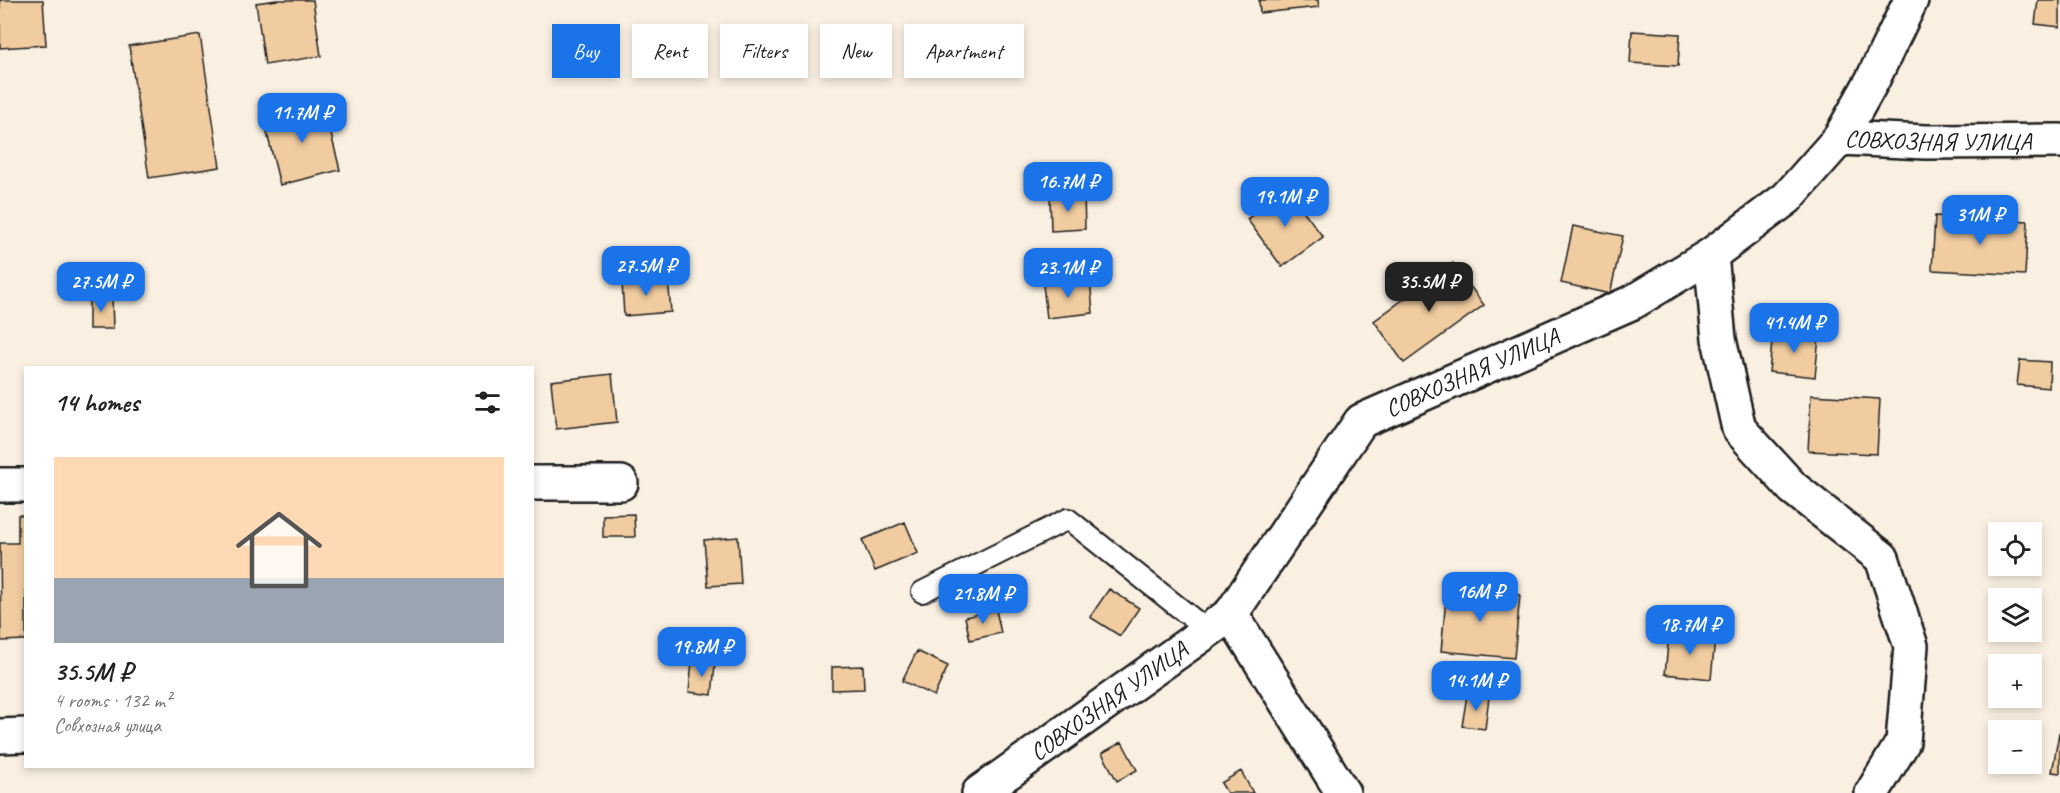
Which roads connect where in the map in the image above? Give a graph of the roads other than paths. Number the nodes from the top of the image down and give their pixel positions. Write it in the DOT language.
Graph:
graph roads {
  1 [pos="1911,0"];
  2 [pos="1840,138"];
  3 [pos="2060,141"];
  4 [pos="1711,255"];
  5 [pos="534,483"];
  6 [pos="621,483"];
  7 [pos="0,485"];
  8 [pos="24,485"];
  9 [pos="922,592"];
  10 [pos="1219,622"];
  11 [pos="24,735"];
  12 [pos="0,736"];
  13 [pos="979,793"];
  14 [pos="1343,793"];
  15 [pos="1872,793"];
  1 -- 2 [label="street"];
  2 -- 3 [label="street, СОВХОЗНАЯ УЛИЦА"];
  2 -- 4 [label="street, СОВХОЗНАЯ УЛИЦА"];
  4 -- 10 [label="street, СОВХОЗНАЯ УЛИЦА"];
  4 -- 15 [label="street"];
  5 -- 6 [label="street"];
  7 -- 8 [label="street"];
  9 -- 10 [label="lane"];
  10 -- 13 [label="street, СОВХОЗНАЯ УЛИЦА"];
  10 -- 14 [label="street"];
  11 -- 12 [label="street"];
}
